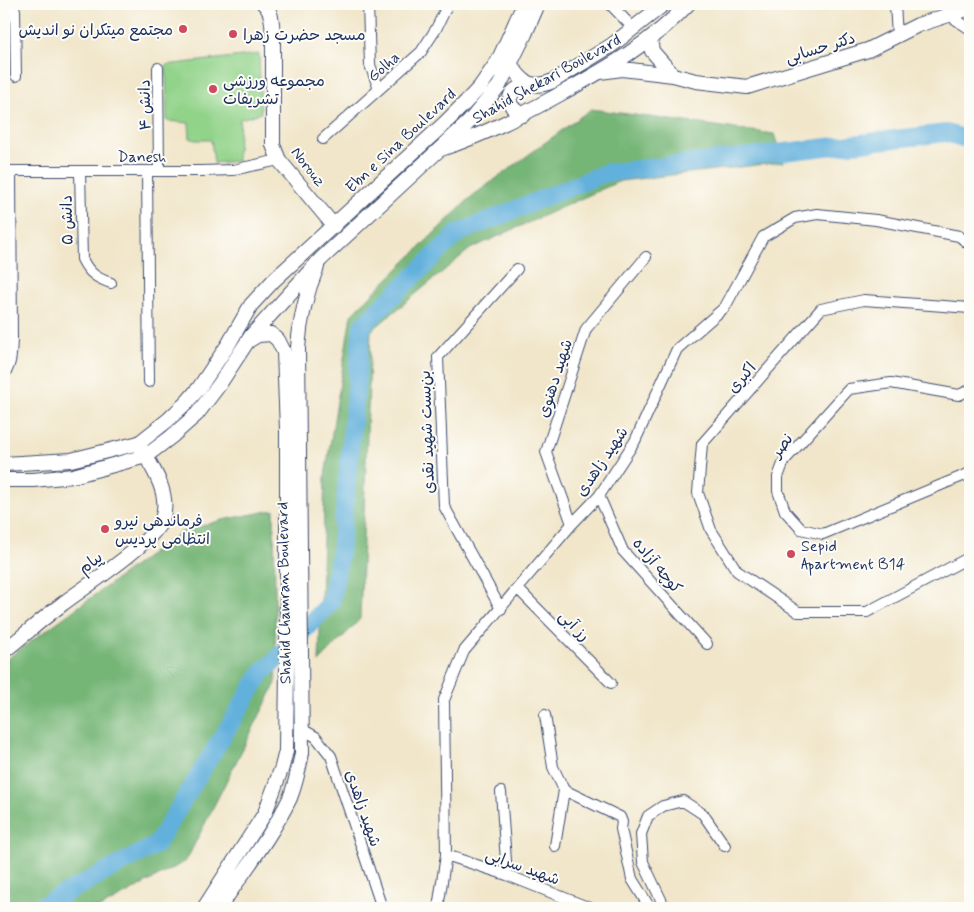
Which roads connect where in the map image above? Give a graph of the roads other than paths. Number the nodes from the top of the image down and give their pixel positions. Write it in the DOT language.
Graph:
graph roads {
  1 [pos="368,4"];
  2 [pos="448,4"];
  3 [pos="524,4"];
  4 [pos="538,4"];
  5 [pos="610,4"];
  6 [pos="664,4"];
  7 [pos="688,4"];
  8 [pos="895,4"];
  9 [pos="267,5"];
  10 [pos="15,7"];
  11 [pos="970,8"];
  12 [pos="4,10"];
  13 [pos="952,10"];
  14 [pos="634,29"];
  15 [pos="970,29"];
  16 [pos="897,36"];
  17 [pos="650,38"];
  18 [pos="504,62"];
  19 [pos="158,68"];
  20 [pos="600,72"];
  21 [pos="673,75"];
  22 [pos="16,76"];
  23 [pos="528,84"];
  24 [pos="379,89"];
  25 [pos="523,115"];
  26 [pos="323,139"];
  27 [pos="436,151"];
  28 [pos="278,160"];
  29 [pos="7,171"];
  30 [pos="80,171"];
  31 [pos="147,171"];
  32 [pos="160,171"];
  33 [pos="334,226"];
  34 [pos="970,245"];
  35 [pos="646,257"];
  36 [pos="321,259"];
  37 [pos="517,268"];
  38 [pos="274,280"];
  39 [pos="111,284"];
  40 [pos="289,295"];
  41 [pos="969,310"];
  42 [pos="261,319"];
  43 [pos="240,324"];
  44 [pos="300,328"];
  45 [pos="249,338"];
  46 [pos="4,374"];
  47 [pos="149,382"];
  48 [pos="970,390"];
  49 [pos="139,443"];
  50 [pos="146,456"];
  51 [pos="4,464"];
  52 [pos="970,473"];
  53 [pos="4,480"];
  54 [pos="598,496"];
  55 [pos="572,524"];
  56 [pos="970,557"];
  57 [pos="518,589"];
  58 [pos="501,610"];
  59 [pos="707,644"];
  60 [pos="4,651"];
  61 [pos="611,683"];
  62 [pos="545,716"];
  63 [pos="286,729"];
  64 [pos="302,729"];
  65 [pos="564,790"];
  66 [pos="501,792"];
  67 [pos="554,846"];
  68 [pos="725,846"];
  69 [pos="446,855"];
  70 [pos="507,875"];
  71 [pos="204,908"];
  72 [pos="219,908"];
  73 [pos="382,908"];
  74 [pos="438,908"];
  75 [pos="590,908"];
  76 [pos="650,908"];
  77 [pos="665,908"];
  1 -- 24 [label="street"];
  2 -- 24 [label="street, Golha"];
  3 -- 18 [label="main road, Ebn e Sina Boulevard"];
  4 -- 18 [label="main road, Ebn e Sina Boulevard"];
  5 -- 14 [label="street"];
  6 -- 14 [label="main road, Shahid Shekari Boulevard"];
  7 -- 17 [label="main road, Shahid Shekari Boulevard"];
  8 -- 16 [label="street"];
  9 -- 28 [label="main road, Norouz"];
  10 -- 12 [label="street"];
  10 -- 22 [label="street"];
  11 -- 13 [label="main road, دکتر حسابی"];
  13 -- 15 [label="street"];
  13 -- 16 [label="main road, دکتر حسابی"];
  14 -- 23 [label="main road, Shahid Shekari Boulevard"];
  16 -- 21 [label="main road, دکتر حسابی"];
  17 -- 20 [label="main road, Shahid Shekari Boulevard"];
  17 -- 21 [label="main road"];
  18 -- 23 [label="main road, Shahid Shekari Boulevard"];
  18 -- 27 [label="main road, Ebn e Sina Boulevard"];
  18 -- 33 [label="main road, Ebn e Sina Boulevard"];
  19 -- 32 [label="street, دانش ۴"];
  20 -- 21 [label="main road, دکتر حسابی"];
  20 -- 25 [label="main road, Shahid Shekari Boulevard"];
  23 -- 25 [label="main road"];
  24 -- 26 [label="street, Golha"];
  25 -- 27 [label="main road, Shahid Shekari Boulevard"];
  27 -- 36 [label="main road, Ebn e Sina Boulevard"];
  28 -- 32 [label="street, Danesh"];
  28 -- 33 [label="main road, Norouz"];
  29 -- 30 [label="street, Danesh"];
  29 -- 46 [label="street"];
  30 -- 31 [label="street, Danesh"];
  30 -- 39 [label="street, دانش ۵"];
  31 -- 32 [label="street, Danesh"];
  31 -- 47 [label="street"];
  33 -- 38 [label="main road, Ebn e Sina Boulevard"];
  34 -- 54 [label="street, شهید زاهدی"];
  35 -- 55 [label="street, شهید دهنوی"];
  36 -- 40 [label="main road, Ebn e Sina Boulevard"];
  36 -- 44 [label="main road, Shahid Chamran Boulevard"];
  37 -- 58 [label="street, بن‌بست شهید نقدی"];
  38 -- 40 [label="main road"];
  38 -- 42 [label="main road, Ebn e Sina Boulevard"];
  40 -- 42 [label="main road, Ebn e Sina Boulevard"];
  40 -- 44 [label="main road"];
  41 -- 56 [label="street, اکبری"];
  42 -- 43 [label="main road"];
  42 -- 45 [label="main road"];
  42 -- 63 [label="main road, Shahid Chamran Boulevard"];
  43 -- 45 [label="main road"];
  43 -- 49 [label="main road"];
  44 -- 64 [label="main road, Shahid Chamran Boulevard"];
  45 -- 50 [label="main road"];
  48 -- 52 [label="street, نصر"];
  49 -- 50 [label="main road, پیام"];
  49 -- 51 [label="main road"];
  50 -- 53 [label="main road"];
  50 -- 60 [label="main road, پیام"];
  54 -- 55 [label="street, شهید زاهدی"];
  54 -- 59 [label="street, کوچه آزاده"];
  55 -- 57 [label="street, شهید زاهدی"];
  57 -- 58 [label="street, شهید زاهدی"];
  57 -- 61 [label="street, رز آبی"];
  58 -- 69 [label="street, شهید زاهدی"];
  62 -- 65 [label="street"];
  63 -- 64 [label="main road"];
  63 -- 71 [label="main road, Shahid Chamran Boulevard"];
  64 -- 72 [label="main road, Shahid Chamran Boulevard"];
  64 -- 73 [label="street, شهید زاهدی"];
  65 -- 67 [label="street"];
  65 -- 76 [label="street"];
  66 -- 70 [label="street"];
  68 -- 77 [label="street"];
  69 -- 70 [label="street, شهید سرابی"];
  69 -- 74 [label="street, شهید زاهدی"];
  70 -- 75 [label="street, شهید سرابی"];
}
